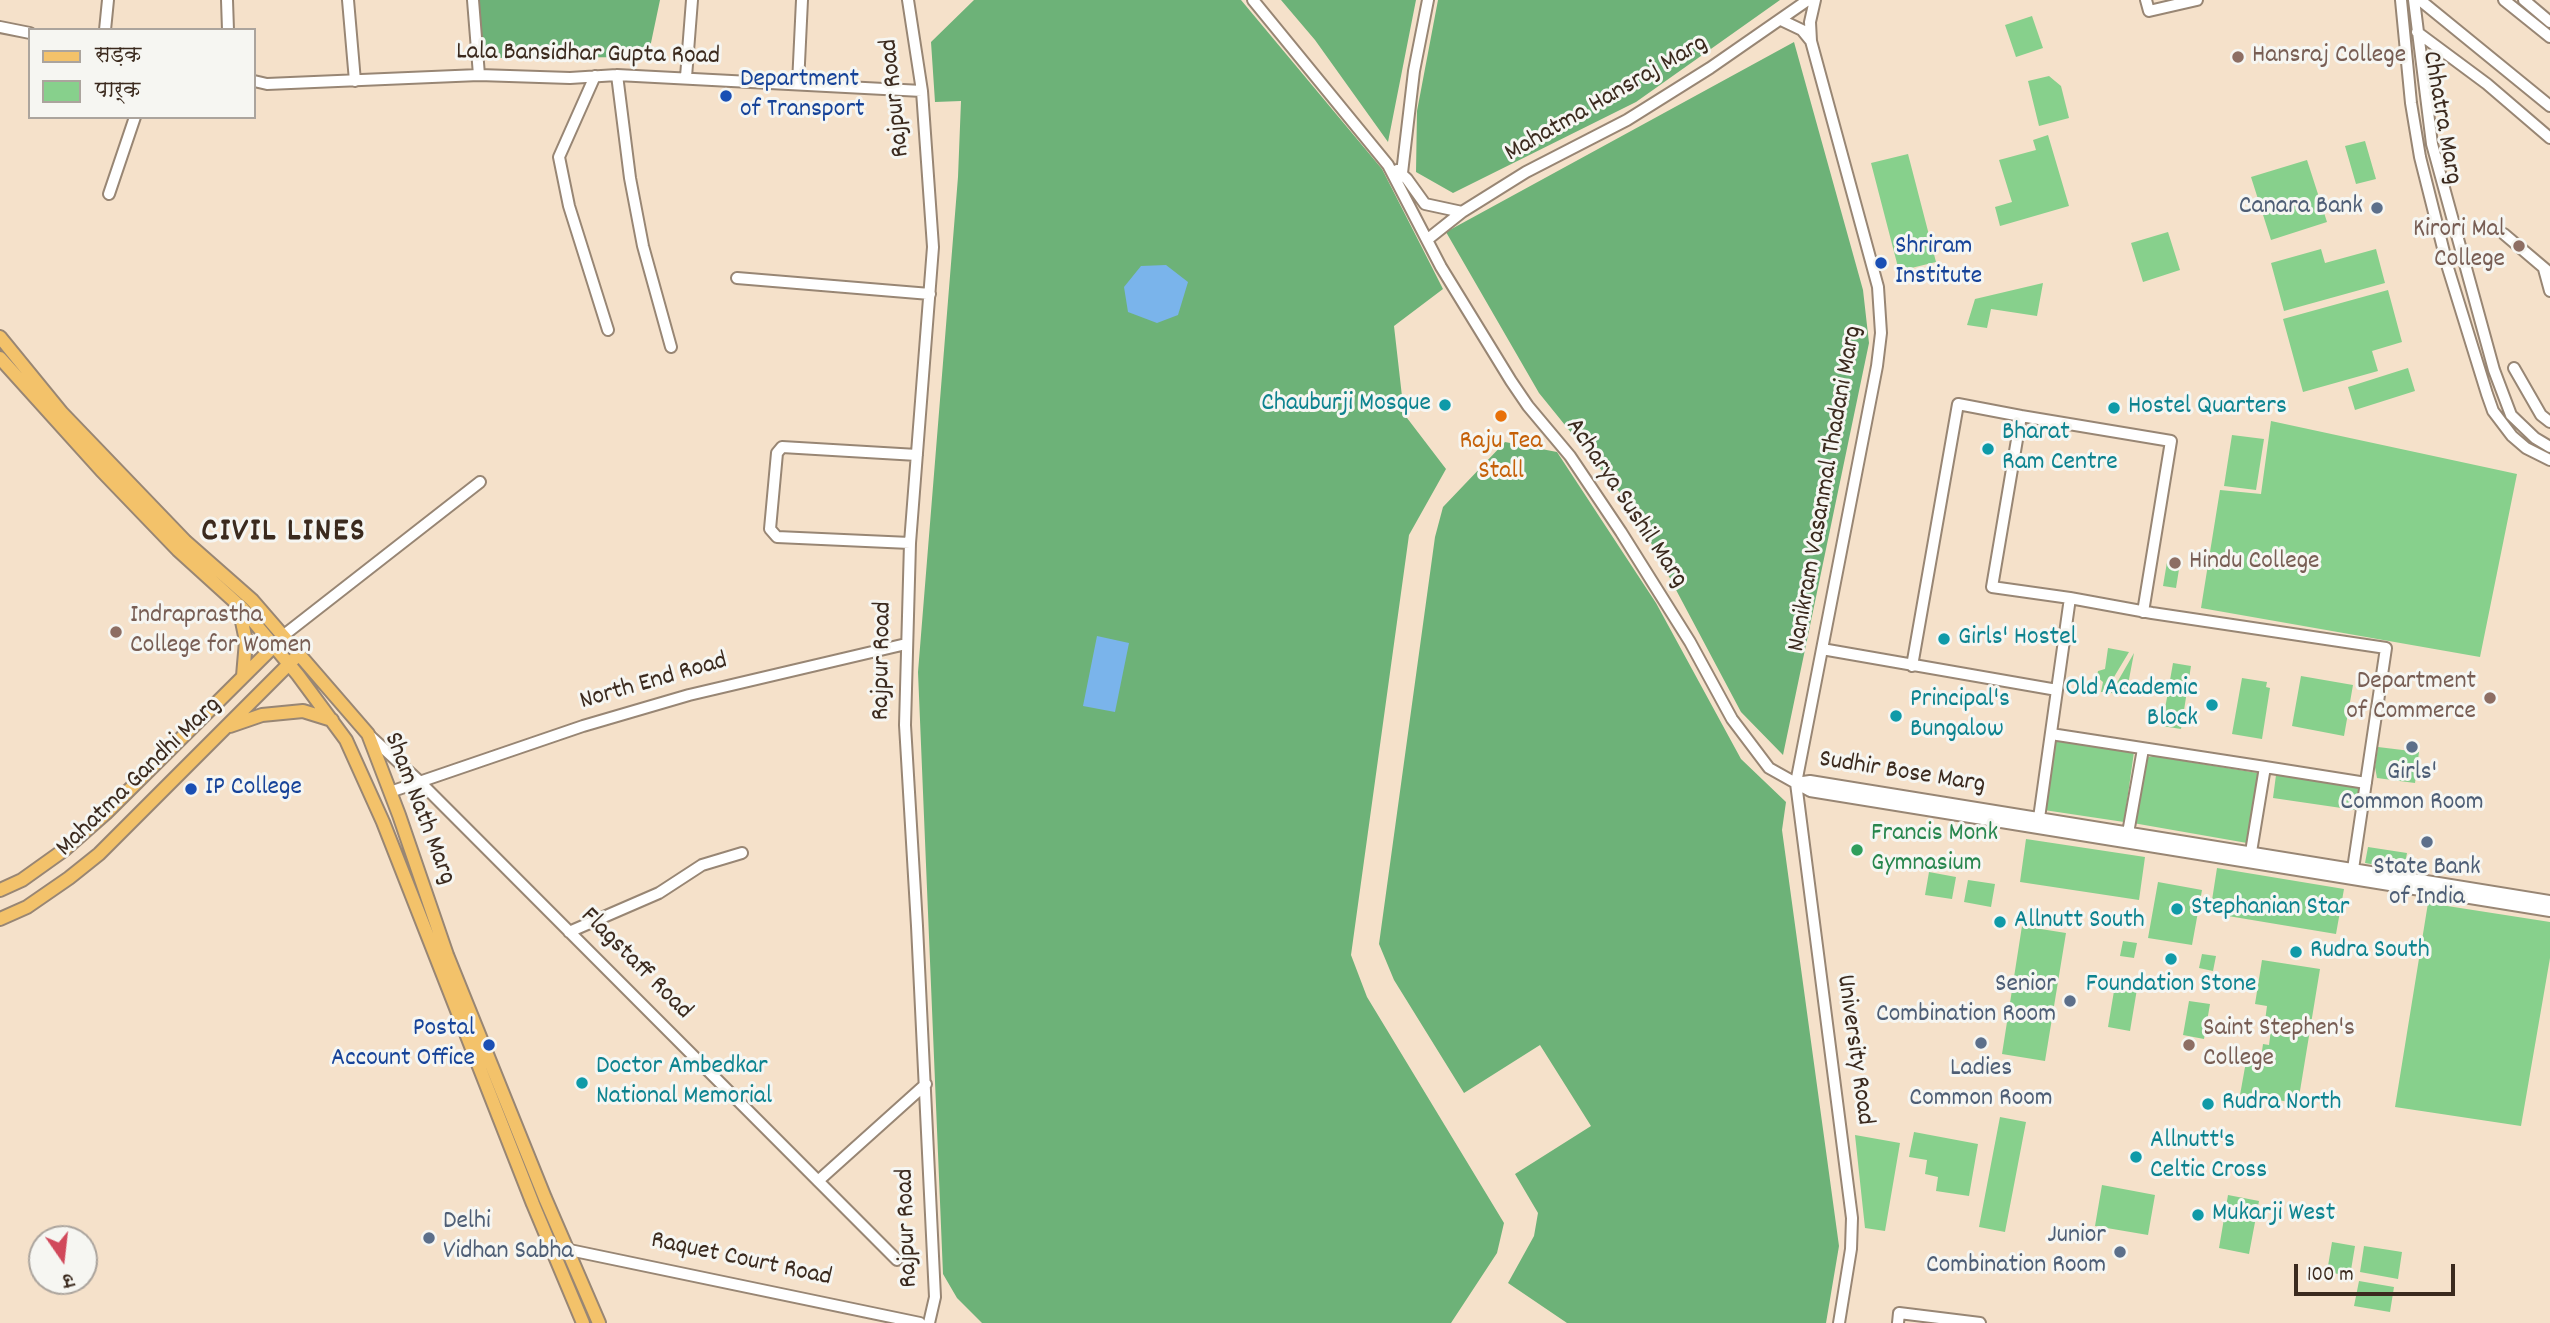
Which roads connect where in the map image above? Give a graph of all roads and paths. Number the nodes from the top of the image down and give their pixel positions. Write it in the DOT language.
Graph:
graph roads {
  1 [pos="108,0"];
  2 [pos="227,0"];
  3 [pos="348,0"];
  4 [pos="473,0"];
  5 [pos="692,0"];
  6 [pos="802,0"];
  7 [pos="908,0"];
  8 [pos="1253,0"];
  9 [pos="1428,0"];
  10 [pos="1808,0"];
  11 [pos="1815,0"];
  12 [pos="2146,0"];
  13 [pos="2197,0"];
  14 [pos="2401,0"];
  15 [pos="2414,0"];
  16 [pos="2420,0"];
  17 [pos="2504,0"];
  18 [pos="2524,0"];
  19 [pos="2547,15"];
  20 [pos="1781,20"];
  21 [pos="0,27"];
  22 [pos="105,28"];
  23 [pos="229,28"];
  24 [pos="2417,32"];
  25 [pos="28,33"];
  26 [pos="2550,37"];
  27 [pos="1811,41"];
  28 [pos="479,75"];
  29 [pos="617,75"];
  30 [pos="595,76"];
  31 [pos="686,77"];
  32 [pos="256,80"];
  33 [pos="355,81"];
  34 [pos="798,84"];
  35 [pos="922,91"];
  36 [pos="2550,106"];
  37 [pos="134,119"];
  38 [pos="2550,138"];
  39 [pos="1388,165"];
  40 [pos="1402,173"];
  41 [pos="109,194"];
  42 [pos="1462,212"];
  43 [pos="2504,234"];
  44 [pos="1428,239"];
  45 [pos="2465,265"];
  46 [pos="2448,268"];
  47 [pos="2547,271"];
  48 [pos="737,278"];
  49 [pos="2550,291"];
  50 [pos="930,294"];
  51 [pos="608,330"];
  52 [pos="0,337"];
  53 [pos="671,347"];
  54 [pos="0,358"];
  55 [pos="2514,368"];
  56 [pos="2021,416"];
  57 [pos="2550,422"];
  58 [pos="2550,447"];
  59 [pos="917,455"];
  60 [pos="2550,460"];
  61 [pos="480,482"];
  62 [pos="910,543"];
  63 [pos="2070,598"];
  64 [pos="238,605"];
  65 [pos="2143,612"];
  66 [pos="284,635"];
  67 [pos="906,644"];
  68 [pos="274,646"];
  69 [pos="1822,649"];
  70 [pos="300,653"];
  71 [pos="289,664"];
  72 [pos="1912,666"];
  73 [pos="243,676"];
  74 [pos="2057,690"];
  75 [pos="332,720"];
  76 [pos="226,728"];
  77 [pos="368,734"];
  78 [pos="2051,734"];
  79 [pos="2143,748"];
  80 [pos="2265,768"];
  81 [pos="419,781"];
  82 [pos="1796,783"];
  83 [pos="2366,783"];
  84 [pos="390,792"];
  85 [pos="2039,818"];
  86 [pos="2128,833"];
  87 [pos="2250,852"];
  88 [pos="741,853"];
  89 [pos="2354,865"];
  90 [pos="0,890"];
  91 [pos="2550,901"];
  92 [pos="2550,911"];
  93 [pos="0,919"];
  94 [pos="569,932"];
  95 [pos="926,1084"];
  96 [pos="818,1181"];
  97 [pos="566,1247"];
  98 [pos="551,1248"];
  99 [pos="897,1260"];
  100 [pos="583,1323"];
  101 [pos="599,1323"];
  102 [pos="920,1323"];
  103 [pos="929,1323"];
  104 [pos="1839,1323"];
  105 [pos="1898,1323"];
  106 [pos="1980,1323"];
  1 -- 22 [label="street"];
  2 -- 23 [label="street"];
  3 -- 33 [label="street"];
  4 -- 28 [label="street"];
  5 -- 31 [label="street"];
  6 -- 34 [label="street"];
  7 -- 35 [label="street, Rajpur Road"];
  8 -- 39 [label="street"];
  9 -- 40 [label="street"];
  10 -- 20 [label="street, Mahatma Hansraj Marg"];
  11 -- 27 [label="street, Nanikram Vasanmal Thadani Marg"];
  12 -- 13 [label="street"];
  14 -- 46 [label="street, Chhatra Marg"];
  15 -- 24 [label="street, Chhatra Marg"];
  16 -- 36 [label="street"];
  17 -- 26 [label="street"];
  18 -- 19 [label="street"];
  20 -- 27 [label="street"];
  20 -- 42 [label="street, Mahatma Hansraj Marg"];
  21 -- 25 [label="street"];
  24 -- 38 [label="street"];
  24 -- 45 [label="street, Chhatra Marg"];
  27 -- 69 [label="street, Nanikram Vasanmal Thadani Marg"];
  28 -- 30 [label="street, Lala Bansidhar Gupta Road"];
  28 -- 33 [label="street, Lala Bansidhar Gupta Road"];
  29 -- 30 [label="street, Lala Bansidhar Gupta Road"];
  29 -- 31 [label="street, Lala Bansidhar Gupta Road"];
  29 -- 53 [label="street"];
  30 -- 51 [label="street"];
  31 -- 34 [label="street, Lala Bansidhar Gupta Road"];
  32 -- 33 [label="street, Lala Bansidhar Gupta Road"];
  34 -- 35 [label="street, Lala Bansidhar Gupta Road"];
  35 -- 50 [label="street, Rajpur Road"];
  37 -- 41 [label="street"];
  39 -- 40 [label="street"];
  39 -- 44 [label="street, Acharya Sushil Marg"];
  40 -- 42 [label="street"];
  42 -- 44 [label="street, Mahatma Hansraj Marg"];
  43 -- 47 [label="street"];
  44 -- 82 [label="street, Acharya Sushil Marg"];
  45 -- 46 [label="street"];
  45 -- 58 [label="street, Chhatra Marg"];
  46 -- 60 [label="street, Chhatra Marg"];
  47 -- 49 [label="street"];
  48 -- 50 [label="street"];
  50 -- 59 [label="street, Rajpur Road"];
  52 -- 66 [label="main road, Sham Nath Marg"];
  54 -- 64 [label="main road, Sham Nath Marg"];
  55 -- 57 [label="street"];
  56 -- 63 [label="street"];
  56 -- 65 [label="street"];
  56 -- 72 [label="street"];
  59 -- 62 [label="street, Rajpur Road"];
  59 -- 62 [label="street"];
  61 -- 66 [label="street"];
  62 -- 67 [label="street, Rajpur Road"];
  63 -- 65 [label="street"];
  63 -- 74 [label="street"];
  64 -- 68 [label="main road, Sham Nath Marg"];
  64 -- 73 [label="main road"];
  65 -- 83 [label="street"];
  66 -- 68 [label="main road, Mahatma Gandhi Marg"];
  66 -- 70 [label="main road, Sham Nath Marg"];
  67 -- 81 [label="street, North End Road"];
  67 -- 95 [label="street, Rajpur Road"];
  68 -- 71 [label="main road, Sham Nath Marg"];
  68 -- 73 [label="main road, Mahatma Gandhi Marg"];
  69 -- 72 [label="street"];
  69 -- 82 [label="street, Nanikram Vasanmal Thadani Marg"];
  70 -- 71 [label="main road, Mahatma Gandhi Marg"];
  70 -- 77 [label="main road, Sham Nath Marg"];
  71 -- 75 [label="main road, Sham Nath Marg"];
  71 -- 76 [label="main road, Mahatma Gandhi Marg"];
  72 -- 74 [label="street"];
  73 -- 90 [label="main road, Mahatma Gandhi Marg"];
  74 -- 78 [label="street"];
  75 -- 76 [label="main road"];
  75 -- 98 [label="main road, Sham Nath Marg"];
  76 -- 93 [label="main road, Mahatma Gandhi Marg"];
  77 -- 81 [label="street, Flagstaff Road"];
  77 -- 84 [label="main road, Sham Nath Marg"];
  78 -- 79 [label="street"];
  78 -- 85 [label="street"];
  79 -- 80 [label="street"];
  79 -- 86 [label="street"];
  80 -- 83 [label="street"];
  80 -- 87 [label="street"];
  81 -- 84 [label="street, North End Road"];
  81 -- 94 [label="street, Flagstaff Road"];
  82 -- 85 [label="street, Sudhir Bose Marg"];
  82 -- 92 [label="street, Sudhir Bose Marg"];
  82 -- 104 [label="street, University Road"];
  83 -- 89 [label="street"];
  84 -- 97 [label="main road, Sham Nath Marg"];
  85 -- 86 [label="street, Sudhir Bose Marg"];
  86 -- 87 [label="street, Sudhir Bose Marg"];
  87 -- 89 [label="street, Sudhir Bose Marg"];
  88 -- 94 [label="street"];
  89 -- 91 [label="street, Sudhir Bose Marg"];
  94 -- 96 [label="street, Flagstaff Road"];
  95 -- 96 [label="street"];
  95 -- 103 [label="street, Rajpur Road"];
  96 -- 99 [label="street, Flagstaff Road"];
  97 -- 98 [label="street, Raquet Court Road"];
  97 -- 101 [label="main road, Sham Nath Marg"];
  97 -- 102 [label="street, Raquet Court Road"];
  98 -- 100 [label="main road, Sham Nath Marg"];
  105 -- 106 [label="street"];
}
